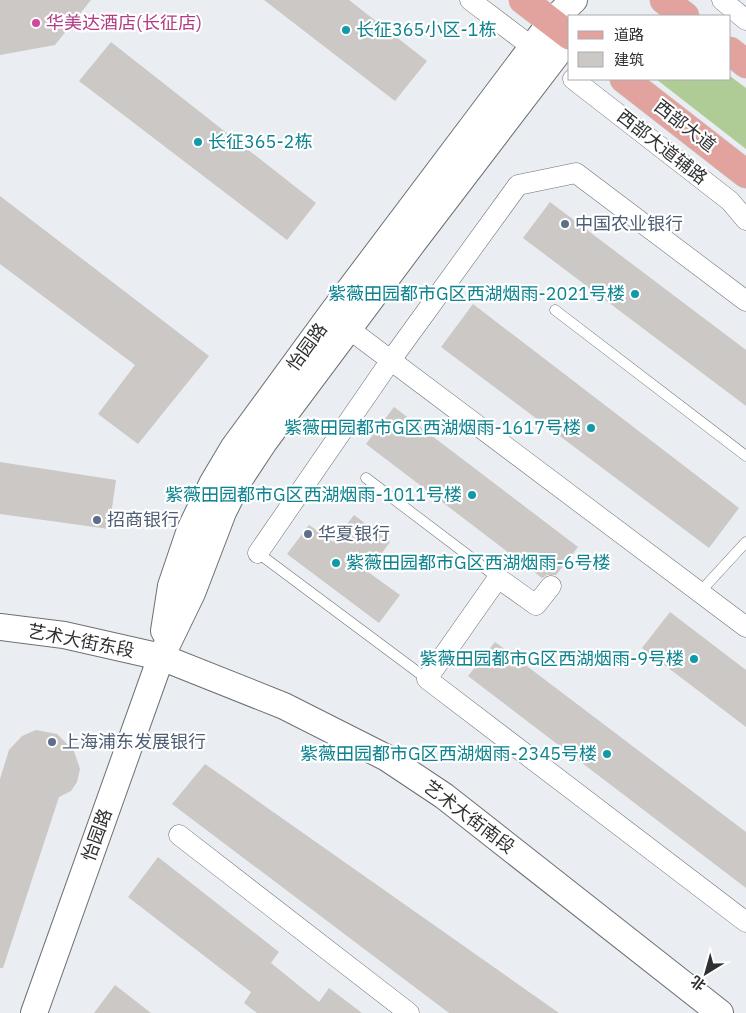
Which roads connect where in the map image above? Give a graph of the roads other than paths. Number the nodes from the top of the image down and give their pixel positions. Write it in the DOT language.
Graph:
graph roads {
  1 [pos="470,0"];
  2 [pos="523,0"];
  3 [pos="574,0"];
  4 [pos="592,0"];
  5 [pos="664,0"];
  6 [pos="722,0"];
  7 [pos="569,15"];
  8 [pos="584,15"];
  9 [pos="684,15"];
  10 [pos="568,17"];
  11 [pos="746,20"];
  12 [pos="563,32"];
  13 [pos="731,52"];
  14 [pos="551,61"];
  15 [pos="746,64"];
  16 [pos="574,80"];
  17 [pos="625,80"];
  18 [pos="746,174"];
  19 [pos="746,220"];
  20 [pos="746,301"];
  21 [pos="555,310"];
  22 [pos="349,329"];
  23 [pos="391,360"];
  24 [pos="746,456"];
  25 [pos="366,478"];
  26 [pos="746,542"];
  27 [pos="258,553"];
  28 [pos="498,578"];
  29 [pos="551,586"];
  30 [pos="700,592"];
  31 [pos="0,627"];
  32 [pos="746,627"];
  33 [pos="161,657"];
  34 [pos="427,678"];
  35 [pos="179,835"];
  36 [pos="746,922"];
  37 [pos="34,1013"];
  38 [pos="409,1013"];
  39 [pos="720,1013"];
  1 -- 14 [label="street"];
  2 -- 12 [label="main road"];
  3 -- 7 [label="street, 怡园路"];
  4 -- 8 [label="street"];
  5 -- 9 [label="main road"];
  6 -- 11 [label="street"];
  10 -- 12 [label="street, 怡园路"];
  12 -- 14 [label="street, 怡园路"];
  13 -- 15 [label="main road"];
  14 -- 22 [label="street, 怡园路"];
  14 -- 33 [label="street, 怡园路"];
  16 -- 19 [label="street, 西部大道辅路"];
  17 -- 18 [label="main road, 西部大道"];
  20 -- 23 [label="street"];
  21 -- 24 [label="lane"];
  22 -- 23 [label="street"];
  22 -- 33 [label="street, 怡园路"];
  23 -- 27 [label="street"];
  23 -- 30 [label="street"];
  25 -- 28 [label="lane"];
  26 -- 30 [label="lane"];
  27 -- 34 [label="lane"];
  28 -- 29 [label="street"];
  28 -- 34 [label="street"];
  30 -- 32 [label="street"];
  31 -- 33 [label="street, 艺术大街东段"];
  33 -- 37 [label="street, 怡园路"];
  33 -- 39 [label="street, 艺术大街南段"];
  34 -- 36 [label="street"];
  35 -- 38 [label="street"];
}
